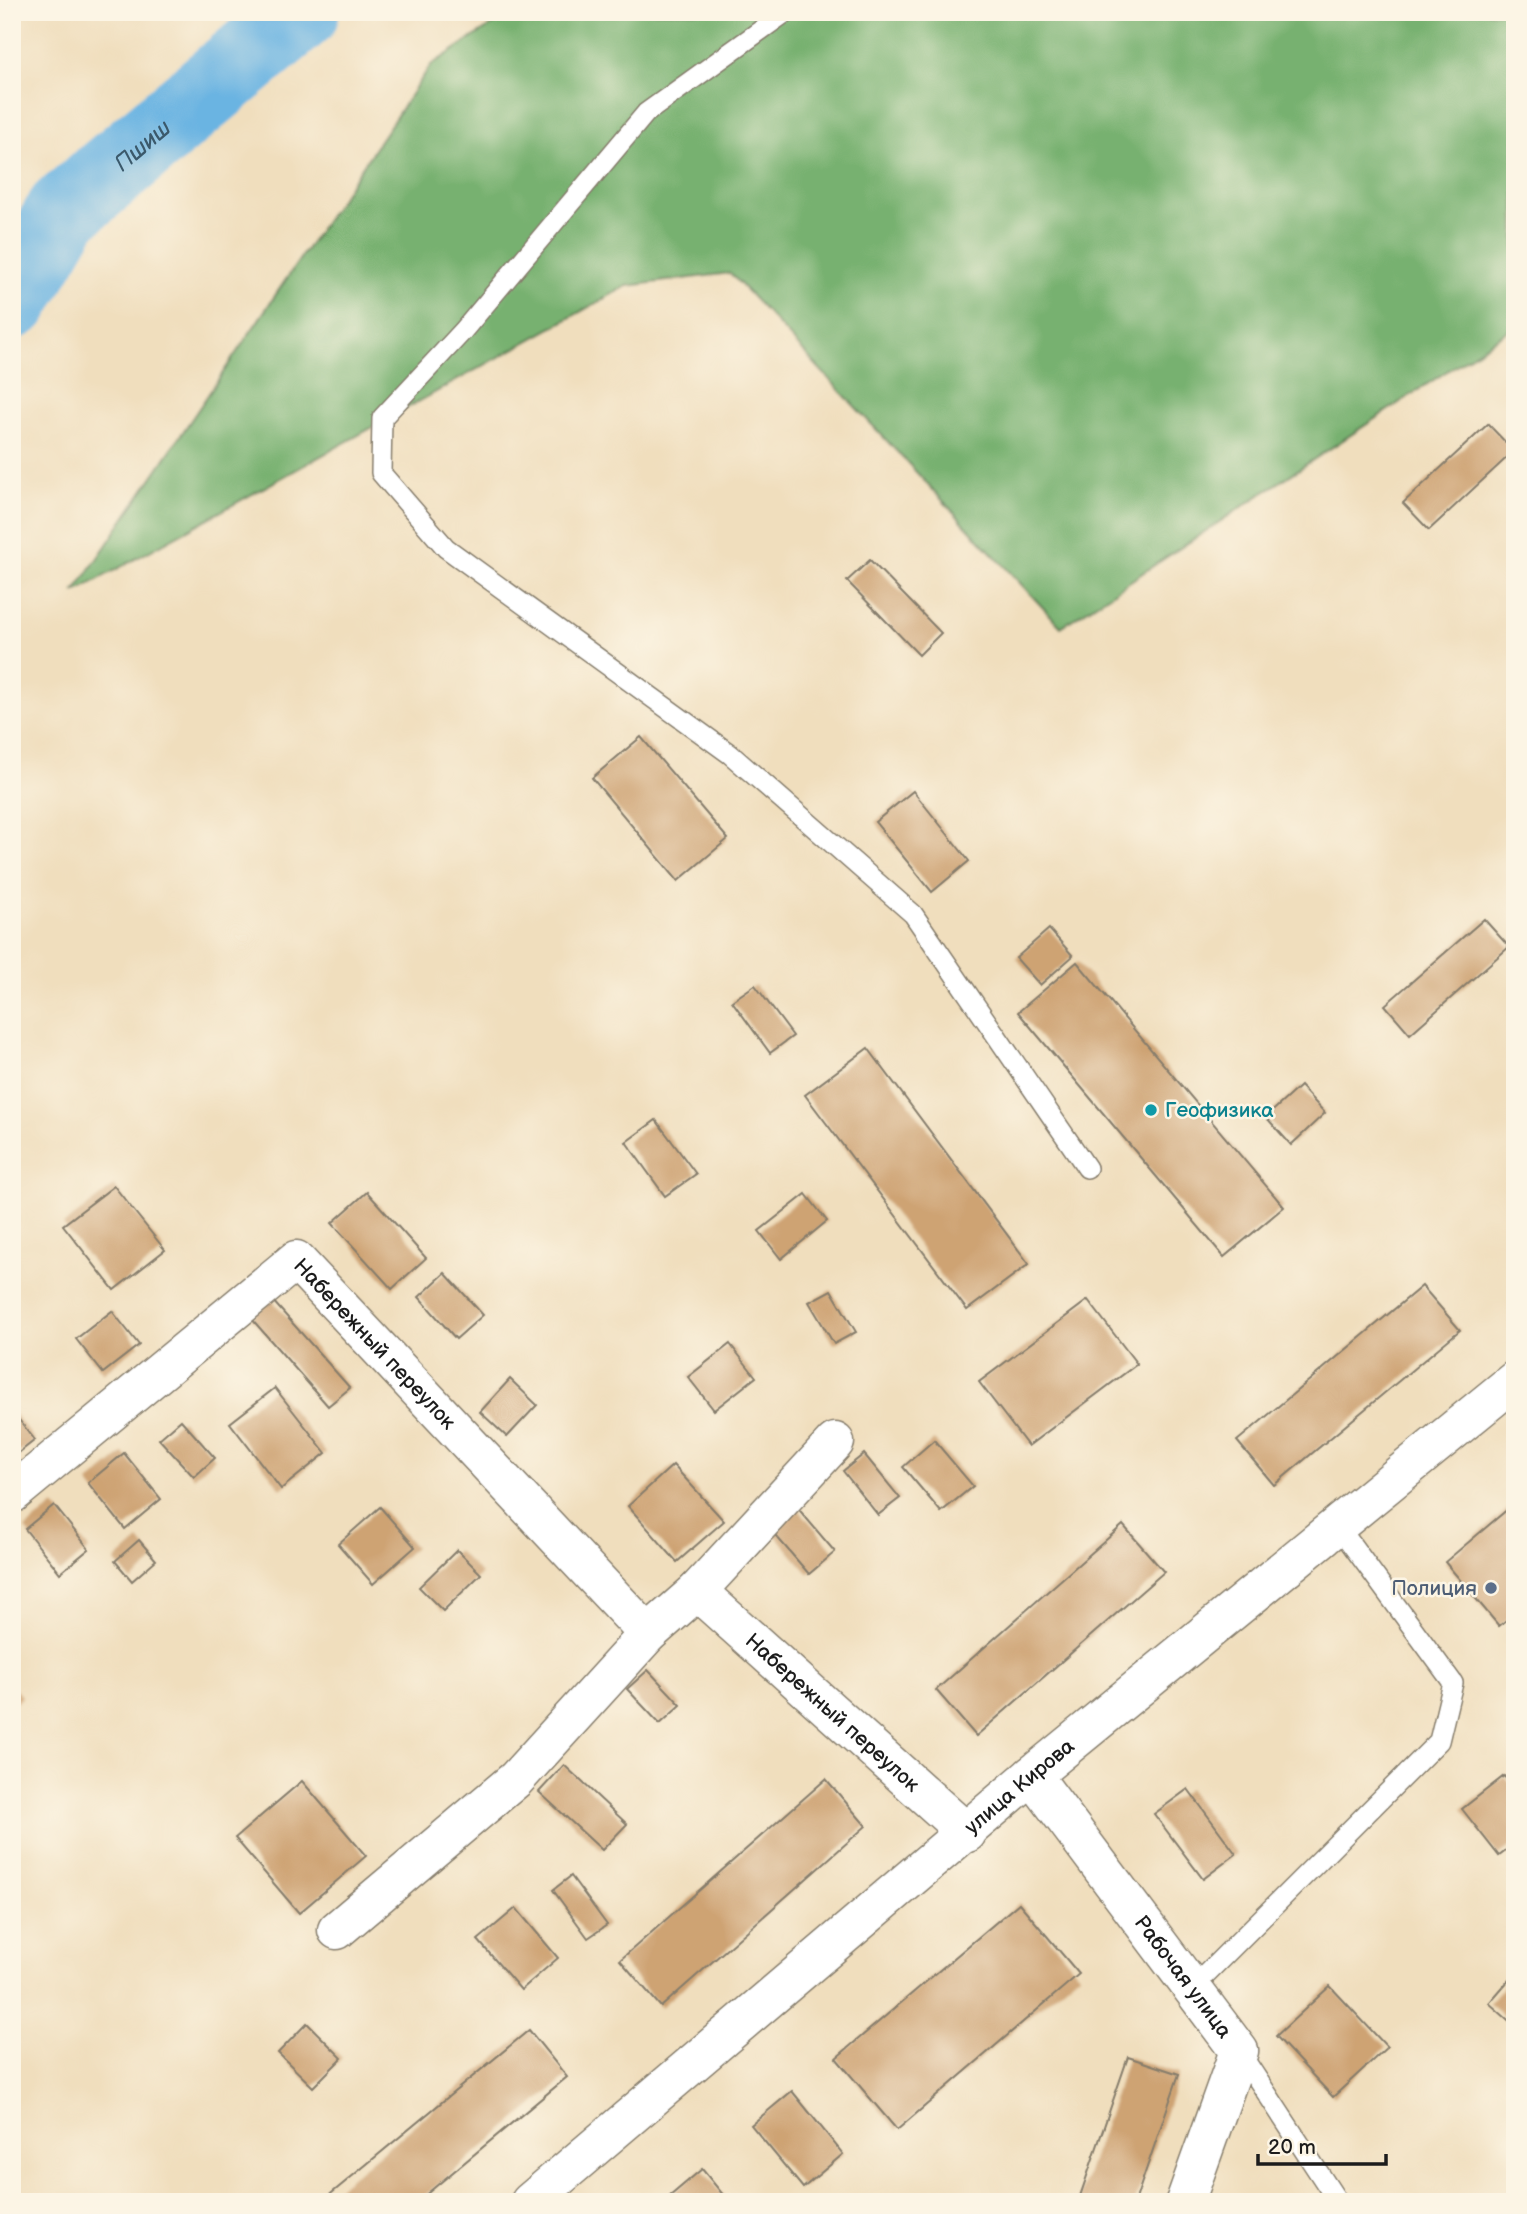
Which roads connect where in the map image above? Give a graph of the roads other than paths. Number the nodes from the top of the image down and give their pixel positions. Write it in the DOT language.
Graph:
graph roads {
  1 [pos="786,12"];
  2 [pos="1087,1168"];
  3 [pos="1515,1380"];
  4 [pos="835,1442"];
  5 [pos="12,1494"];
  6 [pos="1338,1527"];
  7 [pos="698,1591"];
  8 [pos="649,1634"];
  9 [pos="1032,1775"];
  10 [pos="967,1833"];
  11 [pos="337,1930"];
  12 [pos="1191,1989"];
  13 [pos="1239,2051"];
  14 [pos="530,2202"];
  15 [pos="1185,2202"];
  16 [pos="1338,2202"];
  1 -- 2 [label="lane"];
  3 -- 6 [label="street, улица Кирова"];
  4 -- 7 [label="street"];
  5 -- 8 [label="street, Набережный переулок"];
  6 -- 9 [label="street, улица Кирова"];
  6 -- 12 [label="lane"];
  7 -- 8 [label="street"];
  7 -- 10 [label="street, Набережный переулок"];
  8 -- 11 [label="street"];
  9 -- 10 [label="street, улица Кирова"];
  9 -- 12 [label="street, Рабочая улица"];
  10 -- 14 [label="street, улица Кирова"];
  12 -- 13 [label="street, Рабочая улица"];
  13 -- 15 [label="street, Рабочая улица"];
  13 -- 16 [label="lane"];
}
